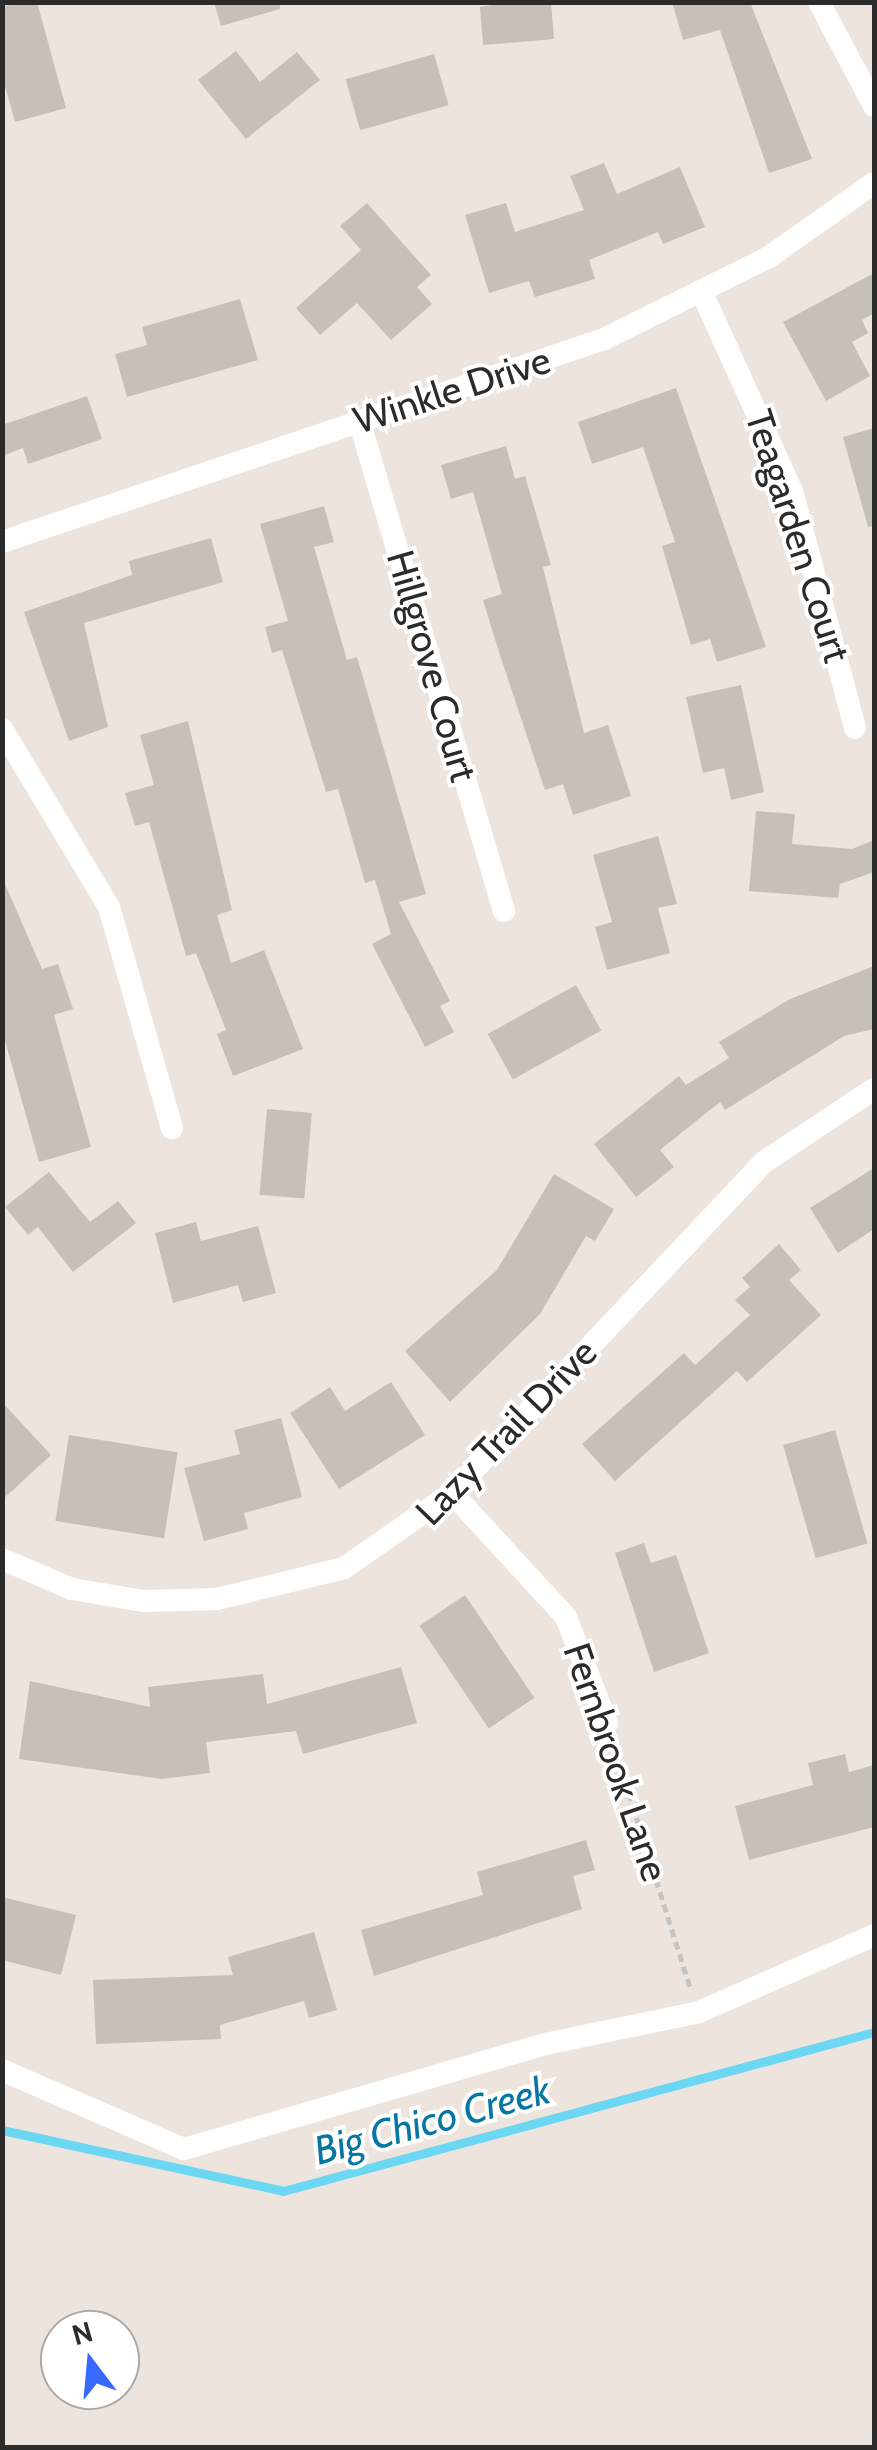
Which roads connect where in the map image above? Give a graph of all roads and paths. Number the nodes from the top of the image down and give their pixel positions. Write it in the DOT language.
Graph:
graph roads {
  1 [pos="819,2"];
  2 [pos="874,106"];
  3 [pos="874,183"];
  4 [pos="703,294"];
  5 [pos="359,420"];
  6 [pos="2,542"];
  7 [pos="856,728"];
  8 [pos="2,730"];
  9 [pos="504,911"];
  10 [pos="874,1089"];
  11 [pos="172,1128"];
  12 [pos="452,1493"];
  13 [pos="2,1559"];
  14 [pos="607,1723"];
  15 [pos="874,1935"];
  16 [pos="698,2012"];
  17 [pos="2,2070"];
  1 -- 2 [label="street"];
  3 -- 4 [label="street, Winkle Drive"];
  4 -- 5 [label="street, Winkle Drive"];
  4 -- 7 [label="street, Teagarden Court"];
  5 -- 6 [label="street, Winkle Drive"];
  5 -- 9 [label="street, Hillgrove Court"];
  8 -- 11 [label="street"];
  10 -- 12 [label="street, Lazy Trail Drive"];
  12 -- 13 [label="street, Lazy Trail Drive"];
  12 -- 14 [label="street, Fernbrook Lane"];
  14 -- 16 [label="path, Fernbrook Lane"];
  15 -- 16 [label="street"];
  16 -- 17 [label="street"];
}
